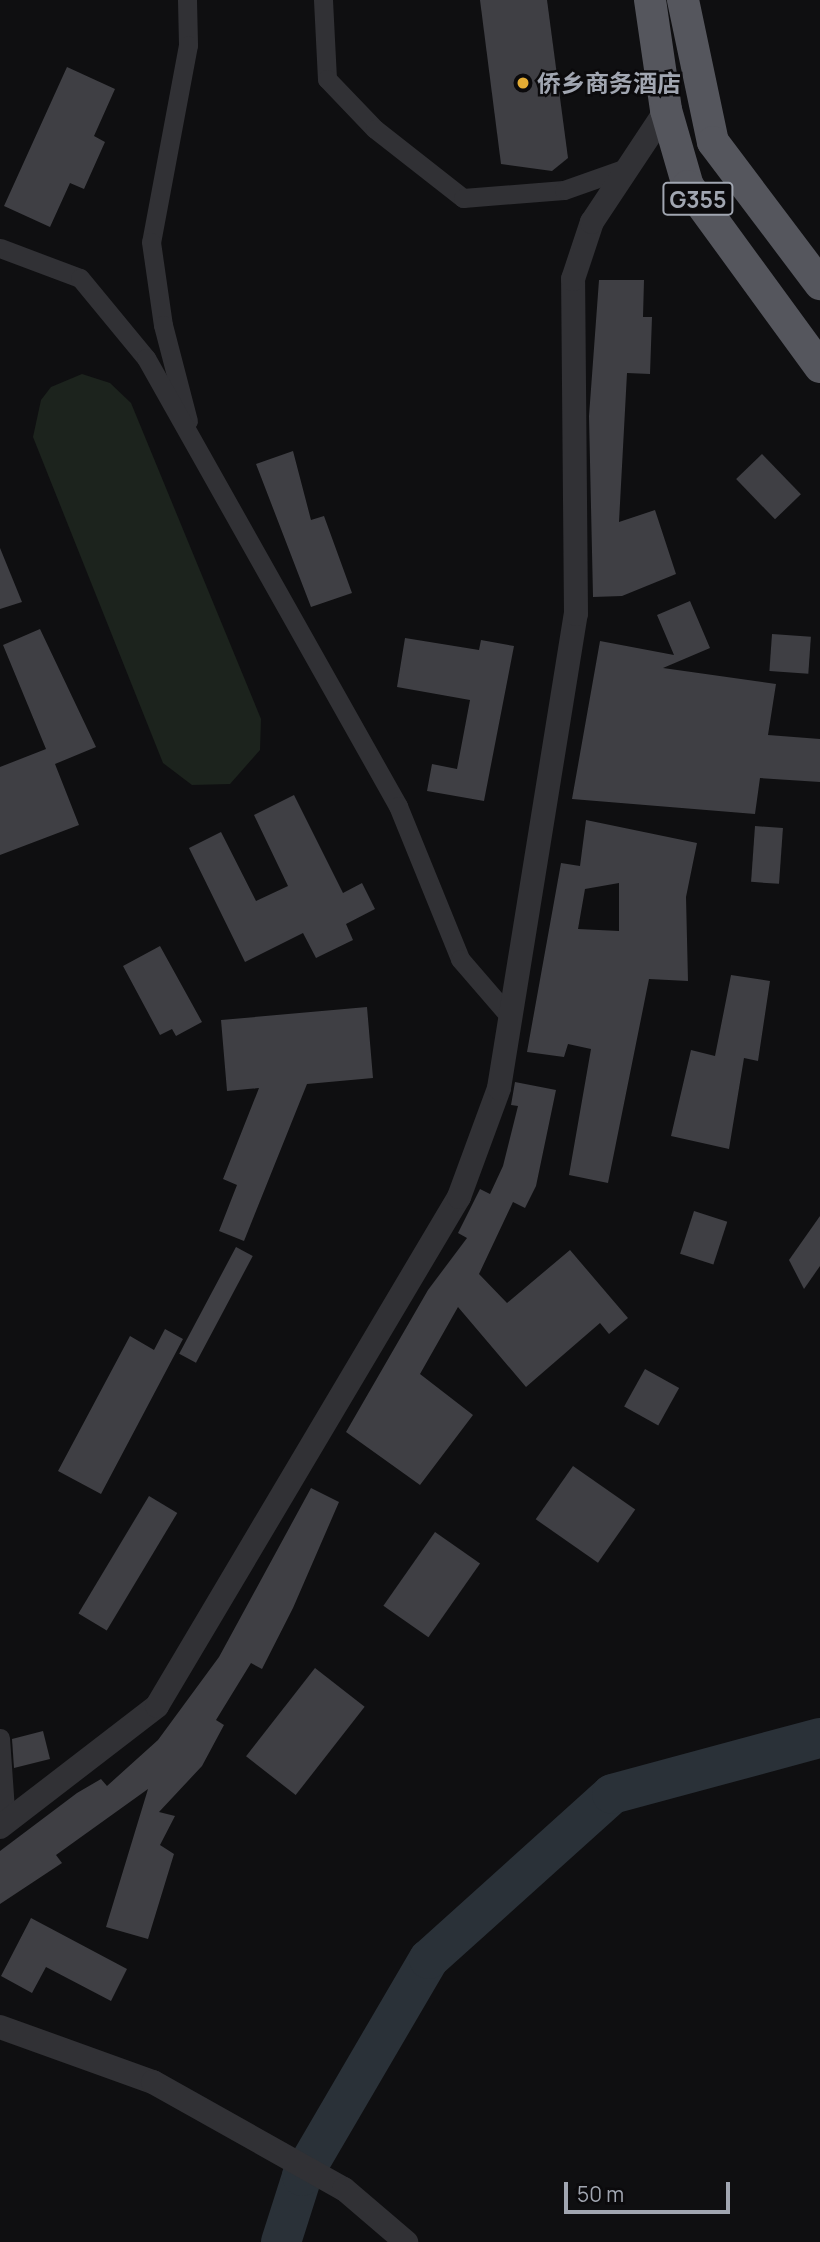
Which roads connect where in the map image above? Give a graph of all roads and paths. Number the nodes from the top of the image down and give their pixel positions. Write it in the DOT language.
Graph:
graph roads {
  1 [pos="187,0"];
  2 [pos="323,0"];
  3 [pos="650,0"];
  4 [pos="688,4"];
  5 [pos="666,110"];
  6 [pos="629,167"];
  7 [pos="0,248"];
  8 [pos="820,284"];
  9 [pos="820,367"];
  10 [pos="195,449"];
  11 [pos="510,1017"];
  12 [pos="0,1738"];
  13 [pos="3,1825"];
  14 [pos="0,2027"];
  15 [pos="407,2242"];
  1 -- 10 [label="street"];
  2 -- 6 [label="street"];
  3 -- 5 [label="highway, G355"];
  4 -- 8 [label="highway, G355"];
  5 -- 6 [label="street"];
  5 -- 9 [label="highway, G355"];
  6 -- 11 [label="street"];
  7 -- 10 [label="street"];
  10 -- 11 [label="street"];
  11 -- 13 [label="street"];
  12 -- 13 [label="street"];
  14 -- 15 [label="street"];
}
